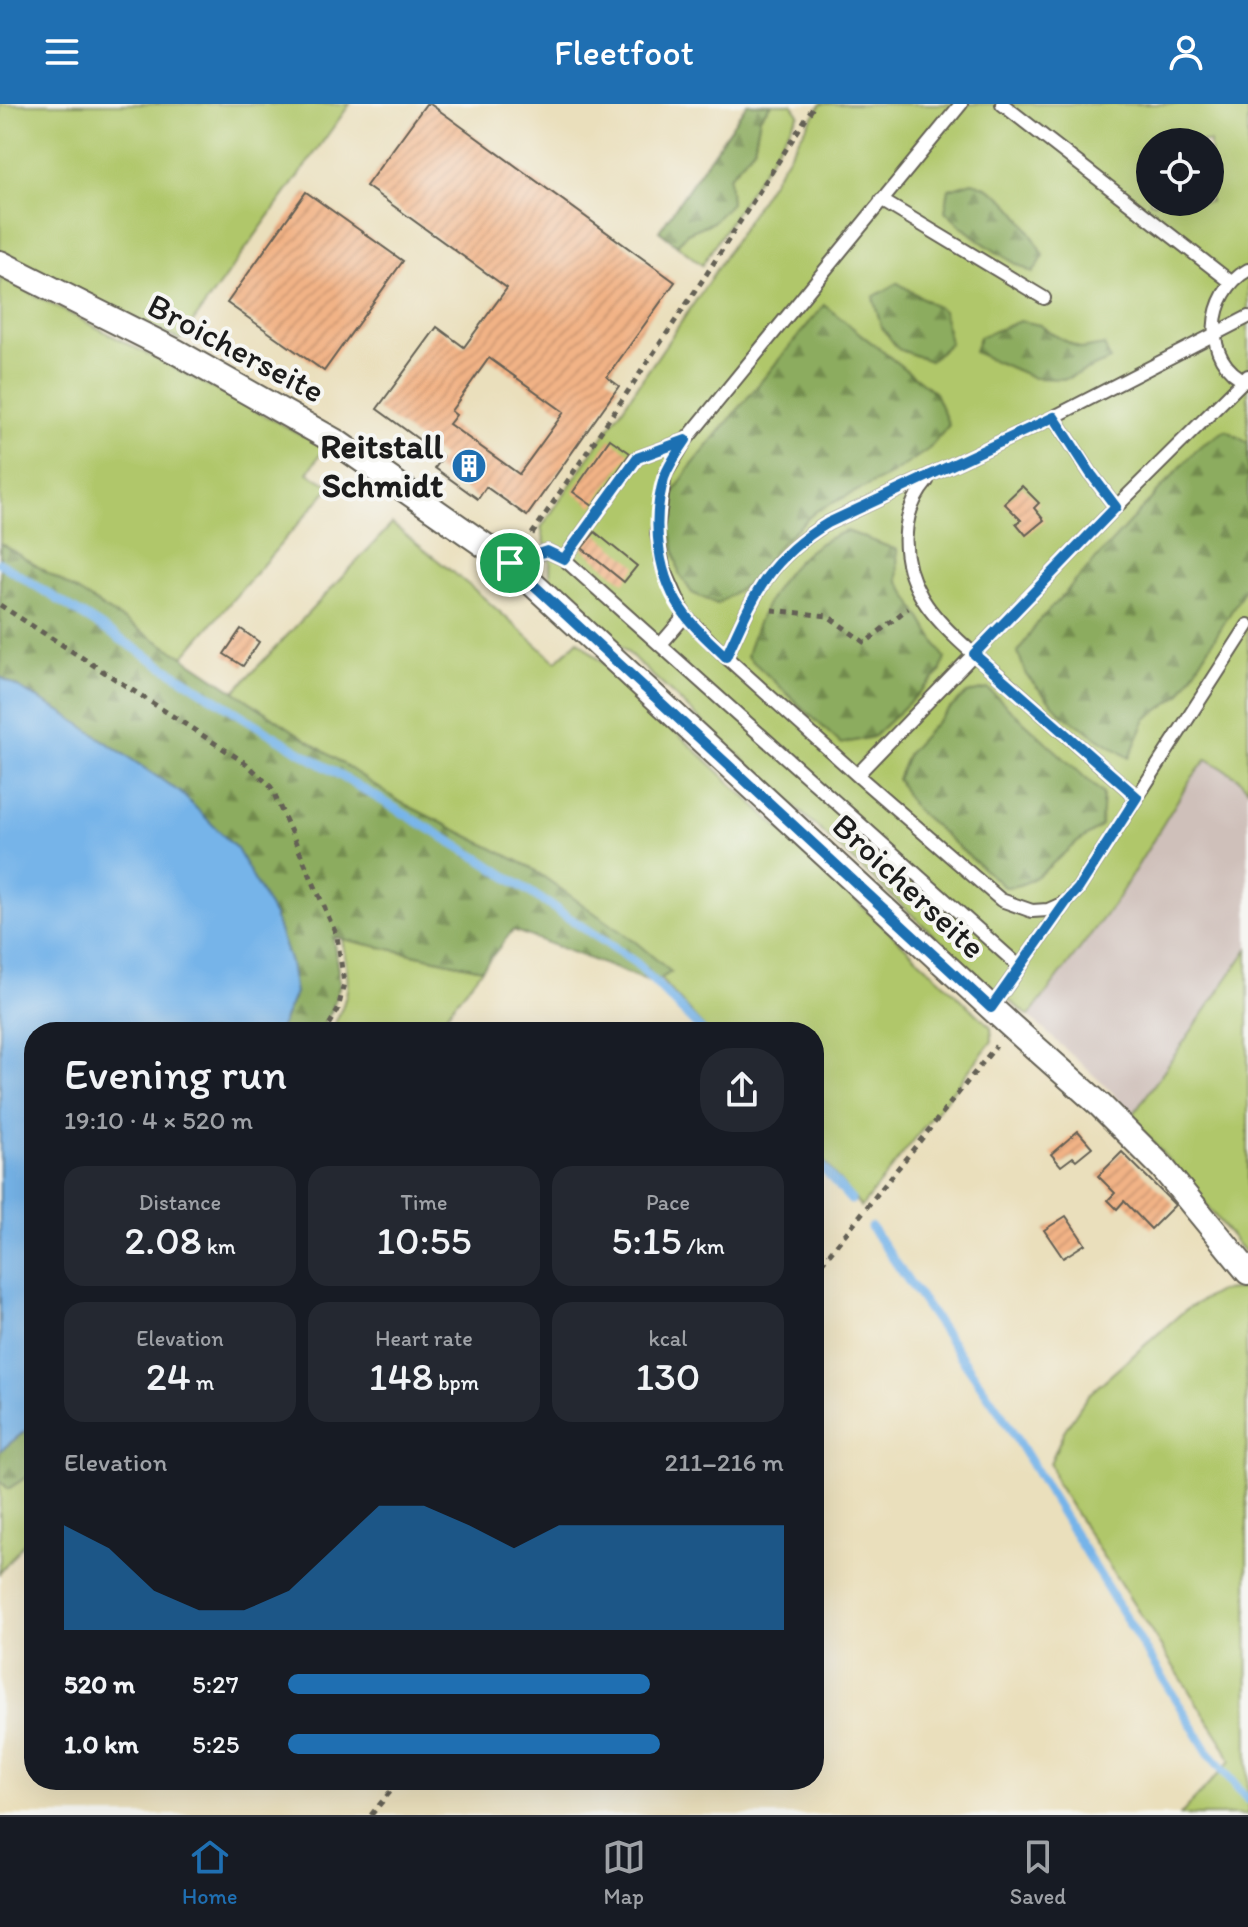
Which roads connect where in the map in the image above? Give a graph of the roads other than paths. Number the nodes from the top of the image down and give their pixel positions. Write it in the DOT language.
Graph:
graph roads {
  1 [pos="961,104"];
  2 [pos="1002,104"];
  3 [pos="881,200"];
  4 [pos="0,263"];
  5 [pos="1248,270"];
  6 [pos="1231,282"];
  7 [pos="1044,298"];
  8 [pos="1248,317"];
  9 [pos="1214,336"];
  10 [pos="1246,379"];
  11 [pos="1054,417"];
  12 [pos="686,440"];
  13 [pos="932,476"];
  14 [pos="1116,507"];
  15 [pos="564,559"];
  16 [pos="510,563"];
  17 [pos="685,616"];
  18 [pos="1248,625"];
  19 [pos="661,644"];
  20 [pos="974,654"];
  21 [pos="726,657"];
  22 [pos="857,775"];
  23 [pos="1137,797"];
  24 [pos="1066,902"];
  25 [pos="1020,967"];
  26 [pos="991,1008"];
  27 [pos="1248,1272"];
  1 -- 3 [label="lane"];
  2 -- 6 [label="lane"];
  3 -- 7 [label="lane"];
  3 -- 12 [label="lane"];
  4 -- 16 [label="street, Broicherseite"];
  5 -- 6 [label="lane"];
  6 -- 9 [label="lane"];
  8 -- 9 [label="lane"];
  9 -- 10 [label="lane"];
  9 -- 11 [label="lane"];
  10 -- 14 [label="lane"];
  11 -- 13 [label="lane"];
  11 -- 14 [label="lane"];
  12 -- 15 [label="lane"];
  12 -- 17 [label="lane"];
  13 -- 20 [label="lane"];
  13 -- 21 [label="lane"];
  14 -- 20 [label="lane"];
  15 -- 16 [label="lane"];
  15 -- 19 [label="lane"];
  16 -- 26 [label="street, Broicherseite"];
  17 -- 19 [label="lane"];
  17 -- 21 [label="lane"];
  18 -- 23 [label="lane"];
  19 -- 25 [label="lane"];
  20 -- 22 [label="lane"];
  20 -- 23 [label="lane"];
  21 -- 22 [label="lane"];
  22 -- 24 [label="lane"];
  23 -- 24 [label="lane"];
  24 -- 25 [label="lane"];
  25 -- 26 [label="lane"];
  26 -- 27 [label="street, Broicherseite"];
}
